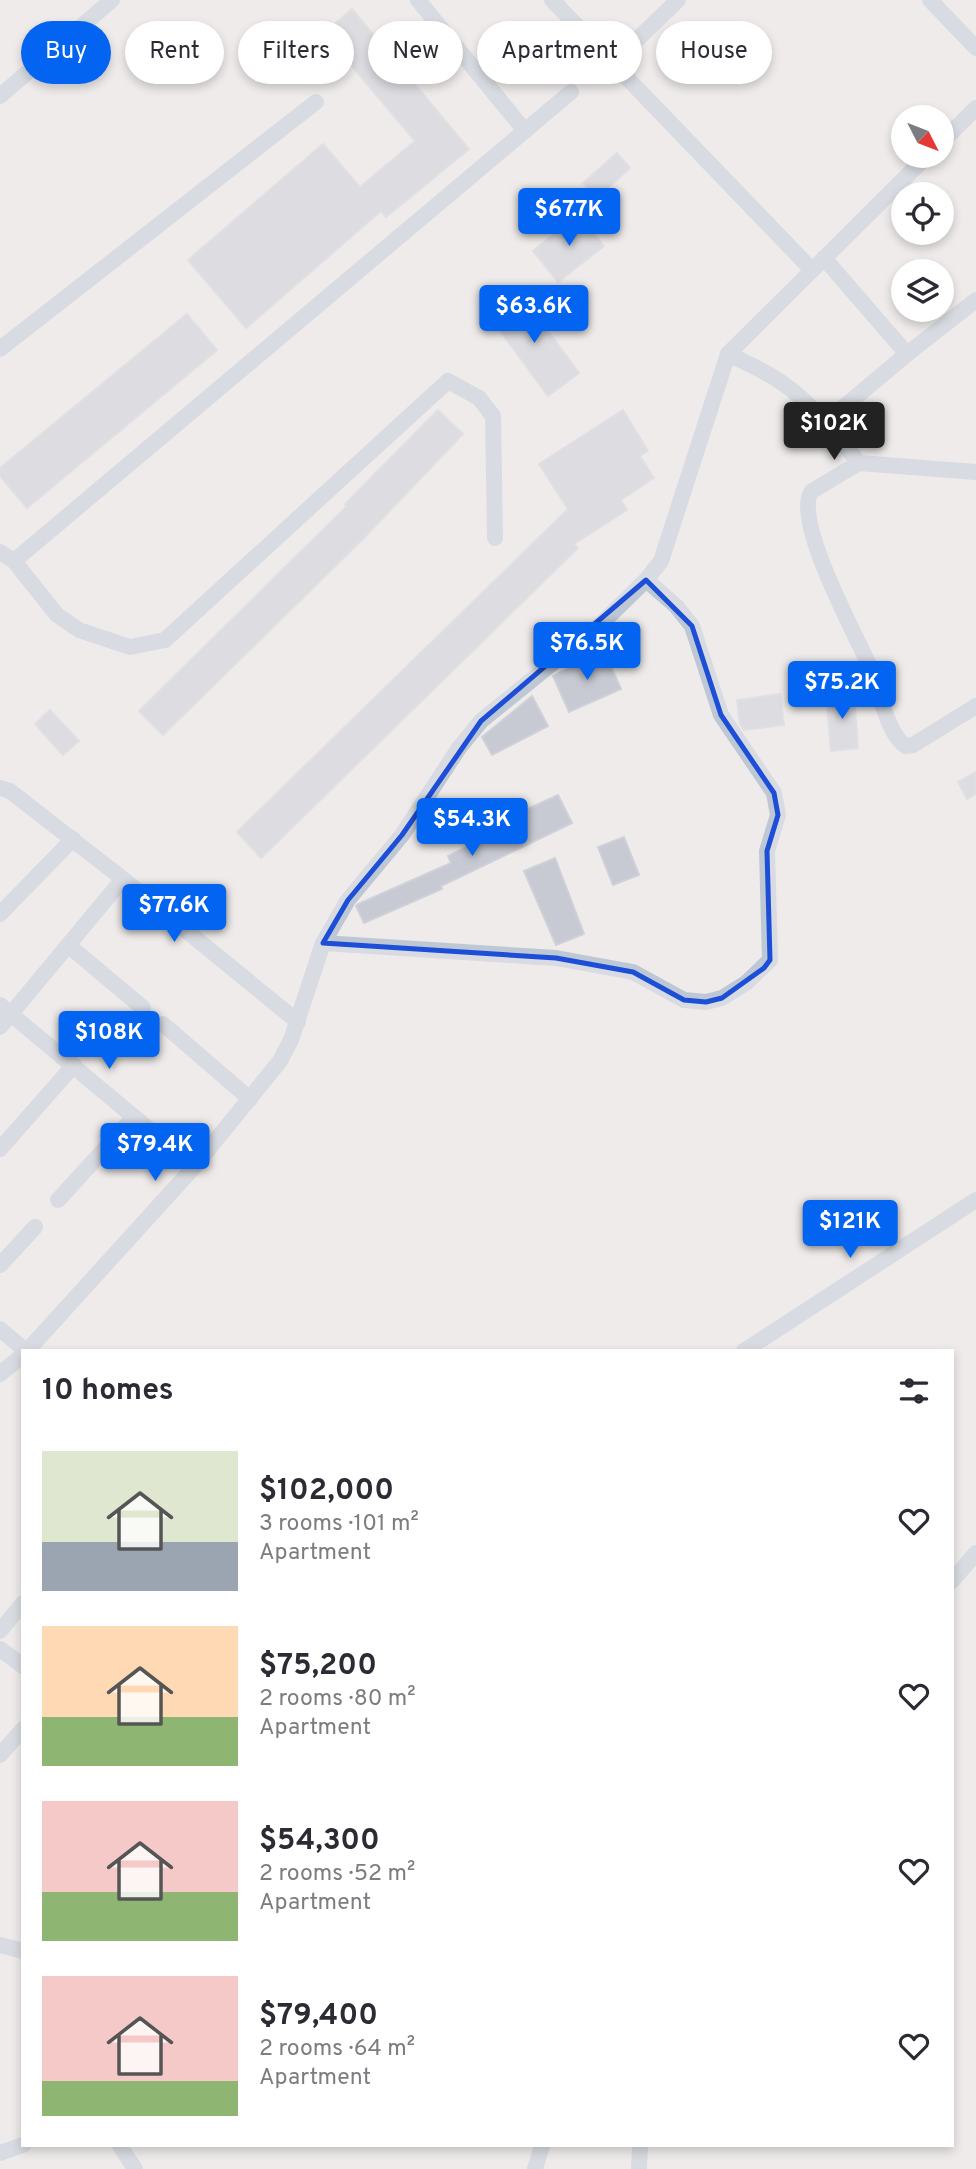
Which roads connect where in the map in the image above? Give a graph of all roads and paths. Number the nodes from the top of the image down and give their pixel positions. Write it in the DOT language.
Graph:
graph roads {
  1 [pos="112,0"];
  2 [pos="418,0"];
  3 [pos="552,0"];
  4 [pos="678,0"];
  5 [pos="930,0"];
  6 [pos="572,21"];
  7 [pos="642,35"];
  8 [pos="976,48"];
  9 [pos="634,84"];
  10 [pos="571,92"];
  11 [pos="0,96"];
  12 [pos="316,102"];
  13 [pos="976,108"];
  14 [pos="954,130"];
  15 [pos="525,131"];
  16 [pos="915,168"];
  17 [pos="818,264"];
  18 [pos="976,300"];
  19 [pos="0,349"];
  20 [pos="728,354"];
  21 [pos="907,354"];
  22 [pos="826,422"];
  23 [pos="859,463"];
  24 [pos="976,472"];
  25 [pos="495,538"];
  26 [pos="7,557"];
  27 [pos="646,580"];
  28 [pos="976,706"];
  29 [pos="0,788"];
  30 [pos="73,839"];
  31 [pos="123,878"];
  32 [pos="0,914"];
  33 [pos="323,943"];
  34 [pos="68,945"];
  35 [pos="143,1008"];
  36 [pos="6,1009"];
  37 [pos="298,1022"];
  38 [pos="163,1024"];
  39 [pos="0,1027"];
  40 [pos="74,1065"];
  41 [pos="250,1099"];
  42 [pos="134,1117"];
  43 [pos="0,1149"];
  44 [pos="194,1167"];
  45 [pos="58,1200"];
  46 [pos="976,1200"];
  47 [pos="35,1227"];
  48 [pos="0,1265"];
  49 [pos="0,1329"];
  50 [pos="22,1349"];
  51 [pos="28,1349"];
  52 [pos="747,1349"];
  53 [pos="21,1356"];
  54 [pos="0,1374"];
  55 [pos="976,1553"];
  56 [pos="954,1579"];
  57 [pos="21,1605"];
  58 [pos="0,1631"];
  59 [pos="0,1648"];
  60 [pos="21,1664"];
  61 [pos="21,1731"];
  62 [pos="0,1755"];
  63 [pos="0,1945"];
  64 [pos="21,1950"];
  65 [pos="21,2146"];
  66 [pos="121,2147"];
  67 [pos="542,2147"];
  68 [pos="640,2147"];
  69 [pos="0,2154"];
  70 [pos="135,2169"];
  71 [pos="535,2169"];
  72 [pos="639,2169"];
  1 -- 11 [label="street"];
  2 -- 15 [label="street"];
  3 -- 6 [label="street"];
  4 -- 7 [label="street"];
  5 -- 8 [label="street"];
  9 -- 17 [label="street"];
  10 -- 15 [label="street"];
  12 -- 19 [label="street"];
  13 -- 14 [label="street"];
  15 -- 26 [label="street"];
  16 -- 17 [label="street"];
  17 -- 20 [label="street"];
  17 -- 21 [label="street"];
  18 -- 21 [label="street"];
  20 -- 22 [label="street"];
  20 -- 27 [label="street"];
  21 -- 22 [label="street"];
  22 -- 23 [label="street"];
  23 -- 24 [label="street"];
  23 -- 28 [label="street"];
  25 -- 26 [label="street"];
  27 -- 33 [label="street"];
  27 -- 33 [label="street"];
  29 -- 30 [label="street"];
  30 -- 31 [label="street"];
  30 -- 32 [label="street"];
  31 -- 34 [label="street"];
  31 -- 37 [label="street"];
  33 -- 37 [label="street"];
  34 -- 35 [label="street"];
  34 -- 36 [label="street"];
  36 -- 39 [label="street"];
  36 -- 40 [label="street"];
  37 -- 41 [label="street"];
  38 -- 41 [label="street"];
  40 -- 42 [label="street"];
  40 -- 43 [label="street"];
  41 -- 44 [label="street"];
  42 -- 44 [label="street"];
  42 -- 45 [label="street"];
  44 -- 51 [label="street"];
  46 -- 52 [label="street"];
  47 -- 48 [label="street"];
  49 -- 50 [label="street"];
  53 -- 54 [label="street"];
  55 -- 56 [label="street"];
  57 -- 58 [label="street"];
  59 -- 60 [label="street"];
  61 -- 62 [label="street"];
  63 -- 64 [label="street"];
  65 -- 69 [label="street"];
  66 -- 70 [label="street"];
  67 -- 71 [label="street"];
  68 -- 72 [label="street"];
}
